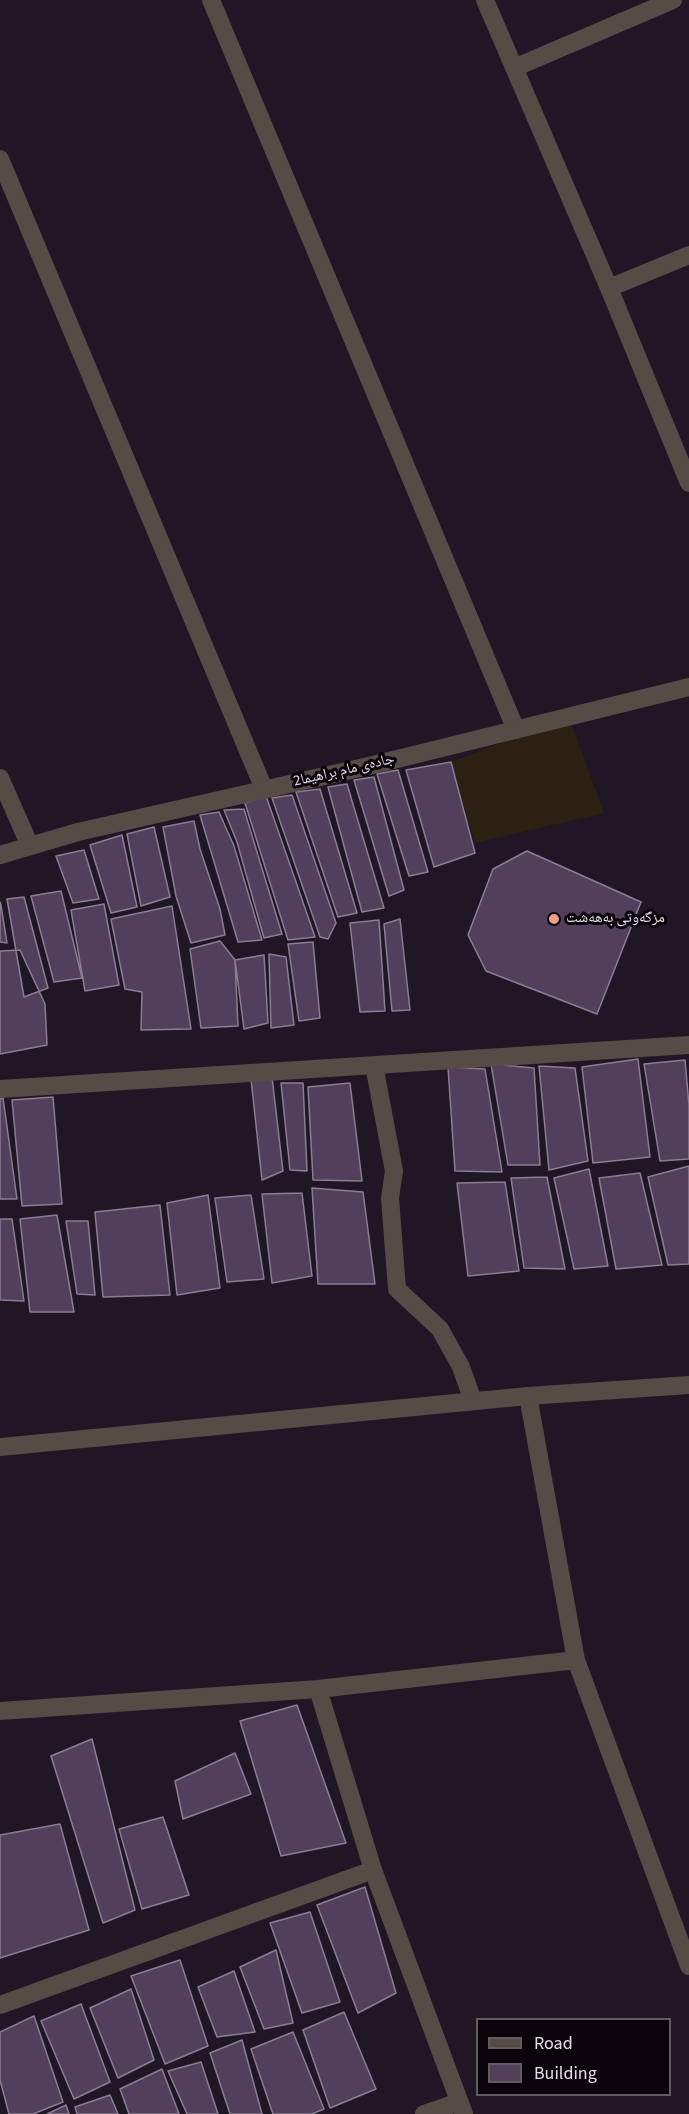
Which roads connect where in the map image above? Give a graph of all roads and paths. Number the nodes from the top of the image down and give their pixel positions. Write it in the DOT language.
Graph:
graph roads {
  1 [pos="211,0"];
  2 [pos="485,0"];
  3 [pos="673,0"];
  4 [pos="514,68"];
  5 [pos="0,159"];
  6 [pos="689,255"];
  7 [pos="609,288"];
  8 [pos="689,483"];
  9 [pos="689,687"];
  10 [pos="516,729"];
  11 [pos="0,778"];
  12 [pos="264,789"];
  13 [pos="30,846"];
  14 [pos="0,855"];
  15 [pos="689,1045"];
  16 [pos="374,1065"];
  17 [pos="0,1089"];
  18 [pos="689,1385"];
  19 [pos="528,1396"];
  20 [pos="473,1401"];
  21 [pos="0,1447"];
  22 [pos="576,1660"];
  23 [pos="318,1689"];
  24 [pos="0,1711"];
  25 [pos="373,1870"];
  26 [pos="689,1966"];
  27 [pos="0,2005"];
  28 [pos="461,2108"];
  29 [pos="424,2114"];
  1 -- 10 [label="street"];
  2 -- 4 [label="street"];
  3 -- 4 [label="street"];
  4 -- 7 [label="street"];
  5 -- 12 [label="street"];
  6 -- 7 [label="street"];
  7 -- 8 [label="street"];
  9 -- 10 [label="street, جادەی مام براهیما2"];
  10 -- 12 [label="street, جادەی مام براهیما2"];
  11 -- 13 [label="street"];
  12 -- 13 [label="street, جادەی مام براهیما2"];
  13 -- 14 [label="street, جادەی مام براهیما2"];
  15 -- 16 [label="street"];
  16 -- 17 [label="street"];
  16 -- 20 [label="street"];
  18 -- 19 [label="street"];
  19 -- 20 [label="street"];
  19 -- 22 [label="street"];
  20 -- 21 [label="street"];
  22 -- 23 [label="street"];
  22 -- 26 [label="street"];
  23 -- 24 [label="street"];
  23 -- 25 [label="street"];
  25 -- 27 [label="street"];
  25 -- 28 [label="street"];
  28 -- 29 [label="street"];
}
